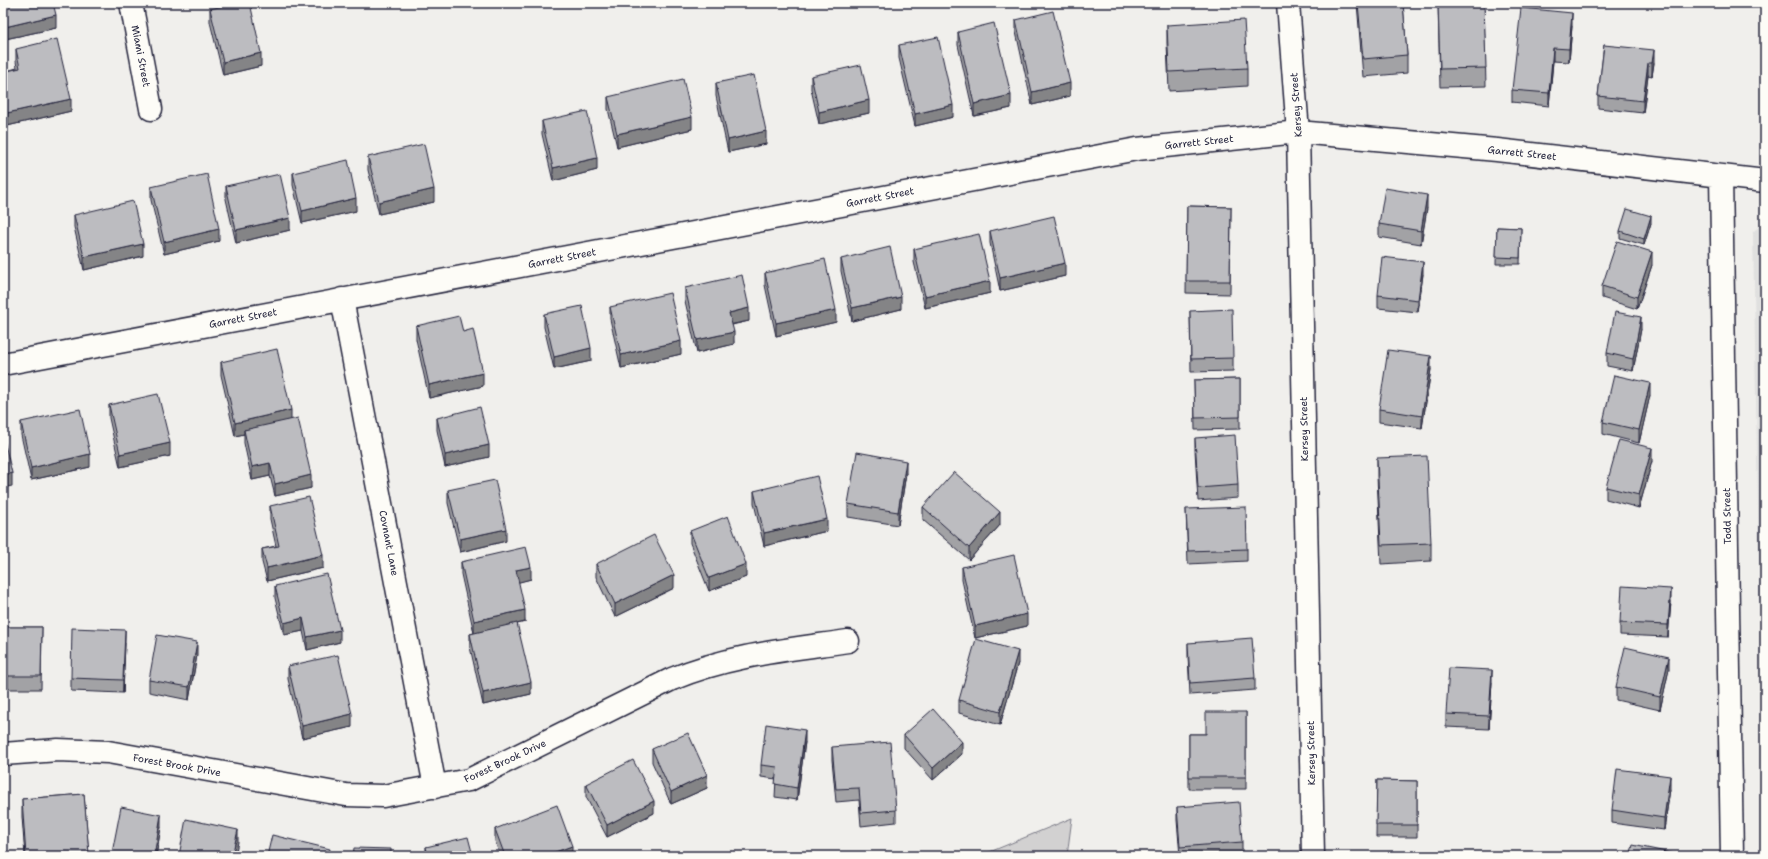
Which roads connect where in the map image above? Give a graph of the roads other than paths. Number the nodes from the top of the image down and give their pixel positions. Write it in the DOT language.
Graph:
graph roads {
  1 [pos="131,3"];
  2 [pos="1288,3"];
  3 [pos="151,109"];
  4 [pos="1298,132"];
  5 [pos="1721,176"];
  6 [pos="1765,181"];
  7 [pos="342,299"];
  8 [pos="3,364"];
  9 [pos="848,641"];
  10 [pos="3,754"];
  11 [pos="435,787"];
  12 [pos="1313,856"];
  13 [pos="1732,856"];
  1 -- 3 [label="street, Miami Street"];
  2 -- 4 [label="street, Kersey Street"];
  4 -- 5 [label="street, Garrett Street"];
  4 -- 7 [label="street, Garrett Street"];
  4 -- 12 [label="street, Kersey Street"];
  5 -- 6 [label="street, Garrett Street"];
  5 -- 13 [label="street, Todd Street"];
  7 -- 8 [label="street, Garrett Street"];
  7 -- 11 [label="street, Covnant Lane"];
  9 -- 11 [label="street, Forest Brook Drive"];
  10 -- 11 [label="street, Forest Brook Drive"];
}
